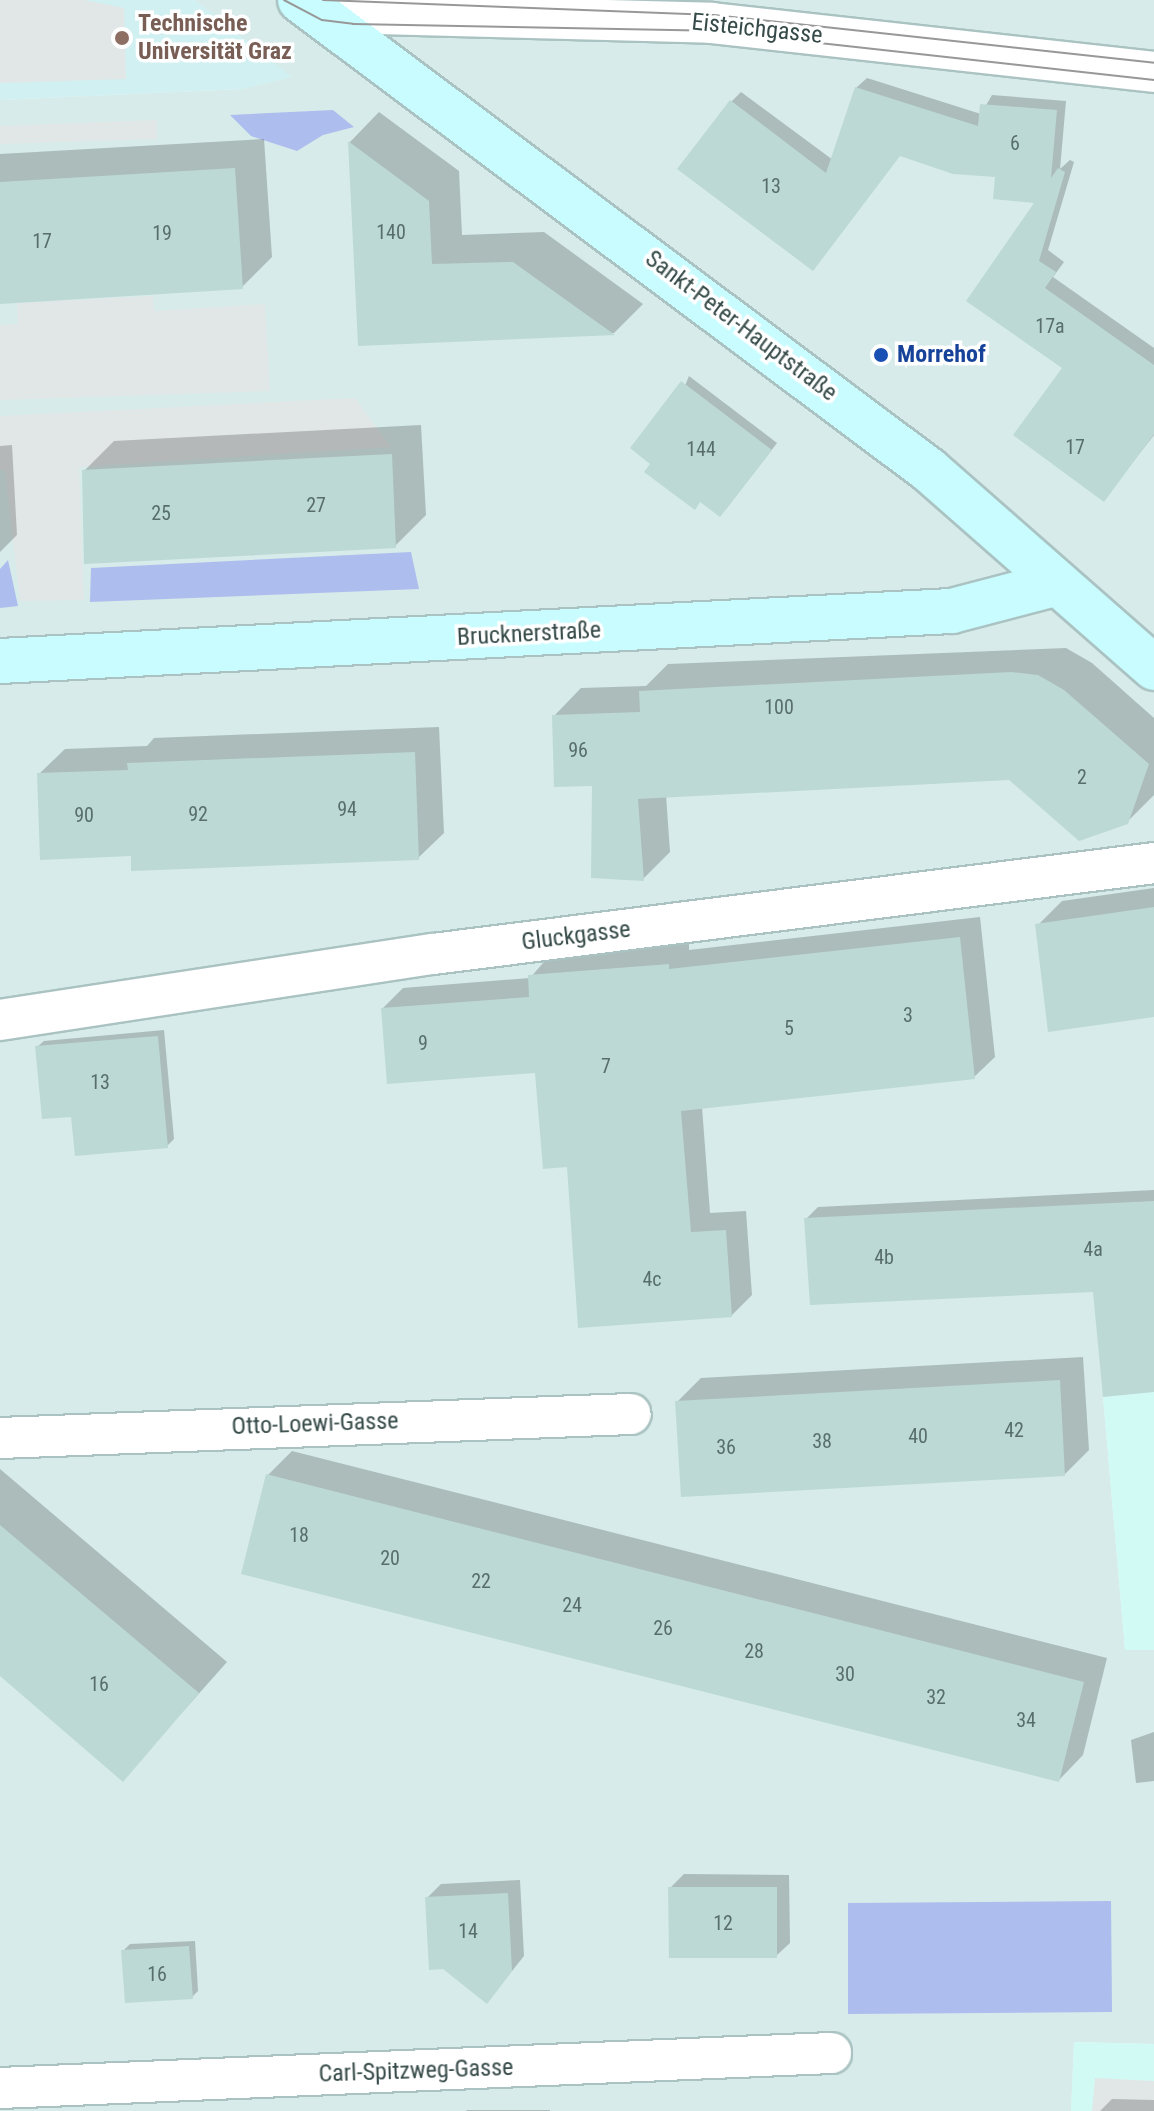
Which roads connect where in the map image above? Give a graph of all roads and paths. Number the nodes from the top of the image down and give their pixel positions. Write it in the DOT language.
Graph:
graph roads {
  1 [pos="305,4"];
  2 [pos="1154,72"];
  3 [pos="1055,584"];
  4 [pos="0,661"];
  5 [pos="1154,668"];
  6 [pos="1154,863"];
  7 [pos="0,1020"];
  8 [pos="631,1414"];
  9 [pos="0,1438"];
  10 [pos="831,2053"];
  11 [pos="0,2088"];
  1 -- 2 [label="street, Eisteichgasse"];
  1 -- 3 [label="main road, Sankt-Peter-Hauptstraße"];
  3 -- 4 [label="main road, Brucknerstraße"];
  3 -- 5 [label="main road, Sankt-Peter-Hauptstraße"];
  6 -- 7 [label="street, Gluckgasse"];
  8 -- 9 [label="street, Otto-Loewi-Gasse"];
  10 -- 11 [label="street, Carl-Spitzweg-Gasse"];
}
